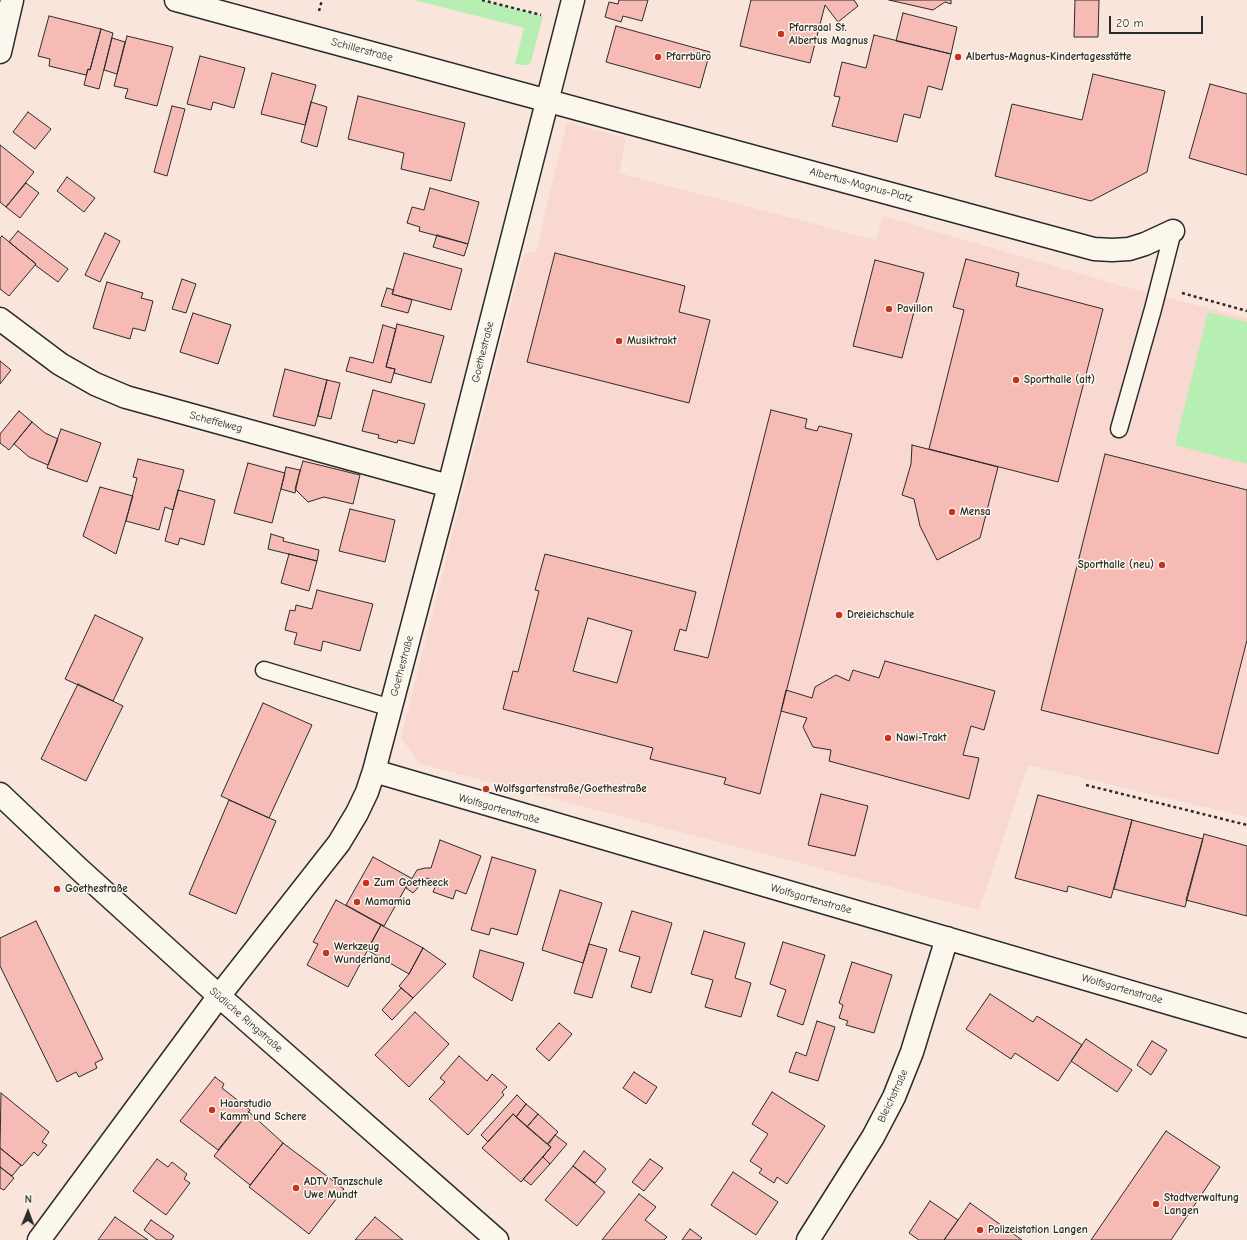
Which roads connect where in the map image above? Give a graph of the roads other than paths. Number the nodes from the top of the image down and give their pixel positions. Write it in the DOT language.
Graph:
graph roads {
  1 [pos="12,0"];
  2 [pos="176,0"];
  3 [pos="573,0"];
  4 [pos="0,52"];
  5 [pos="548,100"];
  6 [pos="1173,231"];
  7 [pos="0,319"];
  8 [pos="1120,429"];
  9 [pos="449,486"];
  10 [pos="264,670"];
  11 [pos="391,708"];
  12 [pos="374,772"];
  13 [pos="0,794"];
  14 [pos="947,938"];
  15 [pos="219,996"];
  16 [pos="1247,1026"];
  17 [pos="39,1240"];
  18 [pos="497,1240"];
  19 [pos="808,1240"];
  1 -- 4 [label="street"];
  2 -- 5 [label="street, Schillerstraße"];
  3 -- 5 [label="street, Goethestraße"];
  5 -- 6 [label="street, Albertus-Magnus-Platz"];
  5 -- 9 [label="street, Goethestraße"];
  6 -- 8 [label="lane"];
  7 -- 9 [label="street, Scheffelweg"];
  9 -- 11 [label="street, Goethestraße"];
  10 -- 11 [label="lane"];
  11 -- 12 [label="street, Goethestraße"];
  12 -- 14 [label="street, Wolfsgartenstraße"];
  12 -- 15 [label="street, Goethestraße"];
  13 -- 15 [label="street, Südliche Ringstraße"];
  14 -- 16 [label="street, Wolfsgartenstraße"];
  14 -- 19 [label="street, Bleichstraße"];
  15 -- 17 [label="street, Goethestraße"];
  15 -- 18 [label="street, Südliche Ringstraße"];
}
